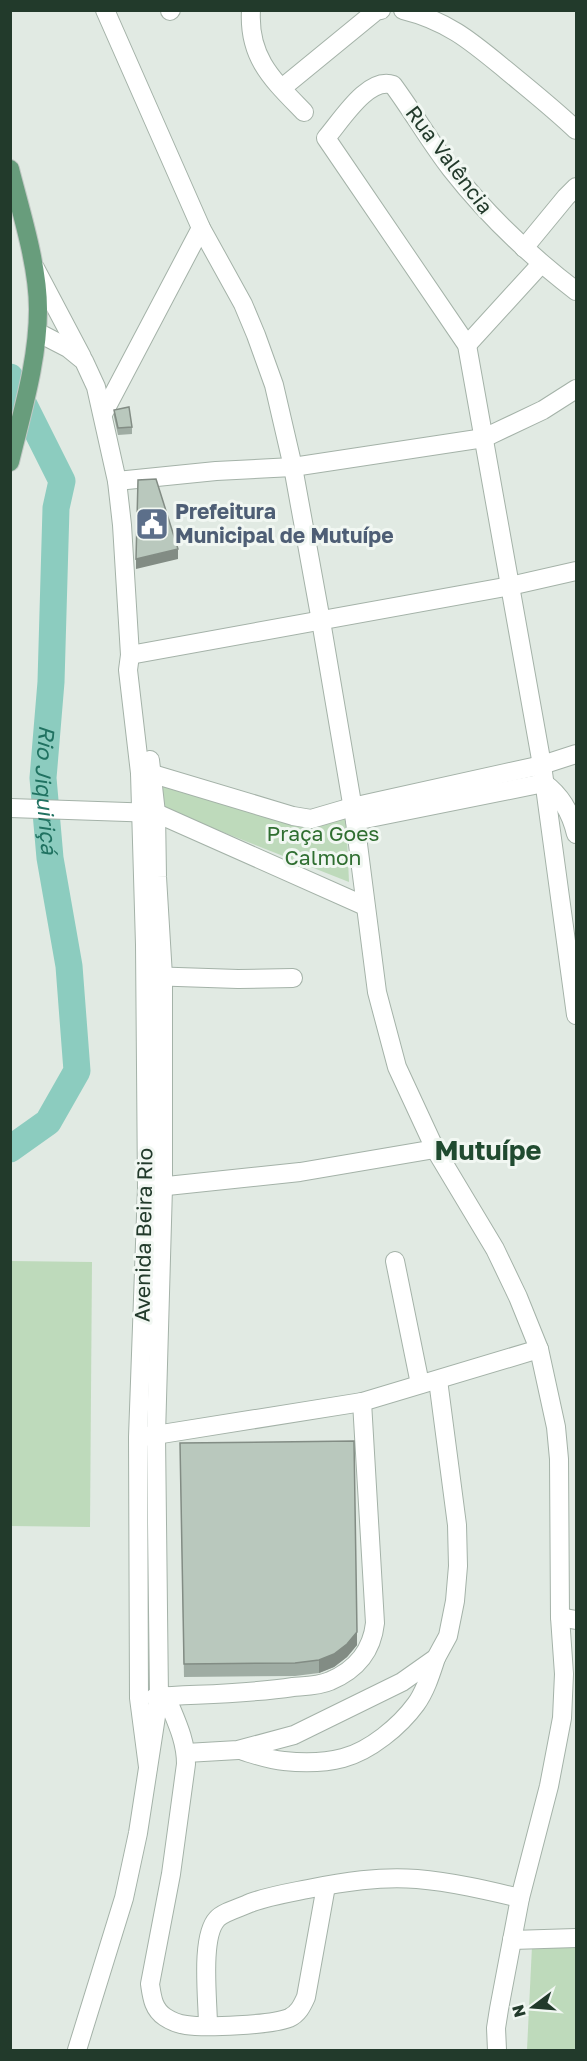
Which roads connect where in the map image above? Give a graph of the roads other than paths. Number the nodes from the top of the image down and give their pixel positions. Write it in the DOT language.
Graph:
graph roads {
  1 [pos="105,10"];
  2 [pos="251,10"];
  3 [pos="381,10"];
  4 [pos="404,10"];
  5 [pos="282,88"];
  6 [pos="303,112"];
  7 [pos="576,130"];
  8 [pos="10,169"];
  9 [pos="576,187"];
  10 [pos="201,228"];
  11 [pos="524,248"];
  12 [pos="541,264"];
  13 [pos="33,265"];
  14 [pos="576,291"];
  15 [pos="37,332"];
  16 [pos="467,345"];
  17 [pos="84,362"];
  18 [pos="576,389"];
  19 [pos="103,414"];
  20 [pos="484,438"];
  21 [pos="10,462"];
  22 [pos="293,467"];
  23 [pos="117,481"];
  24 [pos="576,571"];
  25 [pos="510,585"];
  26 [pos="321,621"];
  27 [pos="130,655"];
  28 [pos="576,754"];
  29 [pos="147,773"];
  30 [pos="543,774"];
  31 [pos="10,807"];
  32 [pos="149,812"];
  33 [pos="353,814"];
  34 [pos="576,834"];
  35 [pos="365,906"];
  36 [pos="155,976"];
  37 [pos="293,978"];
  38 [pos="576,1006"];
  39 [pos="435,1149"];
  40 [pos="155,1188"];
  41 [pos="395,1261"];
  42 [pos="539,1350"];
  43 [pos="438,1380"];
  44 [pos="420,1384"];
  45 [pos="362,1402"];
  46 [pos="147,1436"];
  47 [pos="568,1619"];
  48 [pos="436,1658"];
  49 [pos="163,1697"];
  50 [pos="139,1698"];
  51 [pos="238,1750"];
  52 [pos="186,1753"];
  53 [pos="148,1767"];
  54 [pos="326,1886"];
  55 [pos="520,1898"];
  56 [pos="576,1938"];
  57 [pos="512,1940"];
  58 [pos="208,2026"];
  59 [pos="77,2050"];
  60 [pos="497,2050"];
  1 -- 10 [label="street"];
  2 -- 5 [label="street"];
  3 -- 5 [label="street"];
  4 -- 7 [label="street"];
  5 -- 6 [label="street"];
  8 -- 13 [label="main road"];
  9 -- 11 [label="street"];
  10 -- 19 [label="street"];
  10 -- 22 [label="street"];
  11 -- 12 [label="street, Rua Valência"];
  11 -- 16 [label="street, Rua Valência"];
  12 -- 14 [label="street, Rua Valência"];
  12 -- 16 [label="street"];
  13 -- 15 [label="main road"];
  13 -- 17 [label="street, Avenida Beira Rio"];
  15 -- 17 [label="street"];
  15 -- 21 [label="main road"];
  16 -- 20 [label="street"];
  17 -- 19 [label="street, Avenida Beira Rio"];
  18 -- 20 [label="street"];
  19 -- 23 [label="street, Avenida Beira Rio"];
  20 -- 22 [label="street"];
  20 -- 25 [label="street"];
  22 -- 23 [label="street"];
  22 -- 26 [label="street"];
  23 -- 27 [label="street, Avenida Beira Rio"];
  24 -- 25 [label="street"];
  25 -- 26 [label="street"];
  25 -- 30 [label="street"];
  26 -- 27 [label="street"];
  26 -- 33 [label="street"];
  27 -- 29 [label="street, Avenida Beira Rio"];
  28 -- 30 [label="street"];
  29 -- 32 [label="street, Avenida Beira Rio"];
  29 -- 33 [label="street"];
  30 -- 33 [label="street"];
  30 -- 34 [label="street"];
  30 -- 38 [label="street"];
  31 -- 32 [label="street"];
  32 -- 35 [label="street"];
  32 -- 36 [label="street, Avenida Beira Rio"];
  33 -- 35 [label="street"];
  35 -- 39 [label="street"];
  36 -- 37 [label="street"];
  36 -- 40 [label="street, Avenida Beira Rio"];
  39 -- 40 [label="street"];
  39 -- 42 [label="street"];
  40 -- 46 [label="street, Avenida Beira Rio"];
  41 -- 44 [label="street"];
  42 -- 43 [label="street"];
  42 -- 47 [label="street"];
  43 -- 44 [label="street"];
  43 -- 48 [label="street"];
  44 -- 45 [label="street"];
  45 -- 46 [label="street"];
  45 -- 49 [label="street"];
  46 -- 49 [label="street, Avenida Beira Rio"];
  46 -- 50 [label="street, Avenida Beira Rio"];
  47 -- 55 [label="street"];
  48 -- 51 [label="street"];
  48 -- 51 [label="street"];
  49 -- 50 [label="street"];
  49 -- 52 [label="street"];
  49 -- 53 [label="street"];
  50 -- 53 [label="street, Avenida Beira Rio"];
  51 -- 52 [label="street"];
  52 -- 58 [label="street"];
  53 -- 59 [label="street"];
  54 -- 55 [label="street"];
  54 -- 58 [label="street"];
  54 -- 58 [label="street"];
  55 -- 57 [label="street"];
  56 -- 57 [label="street"];
  57 -- 60 [label="street"];
}
